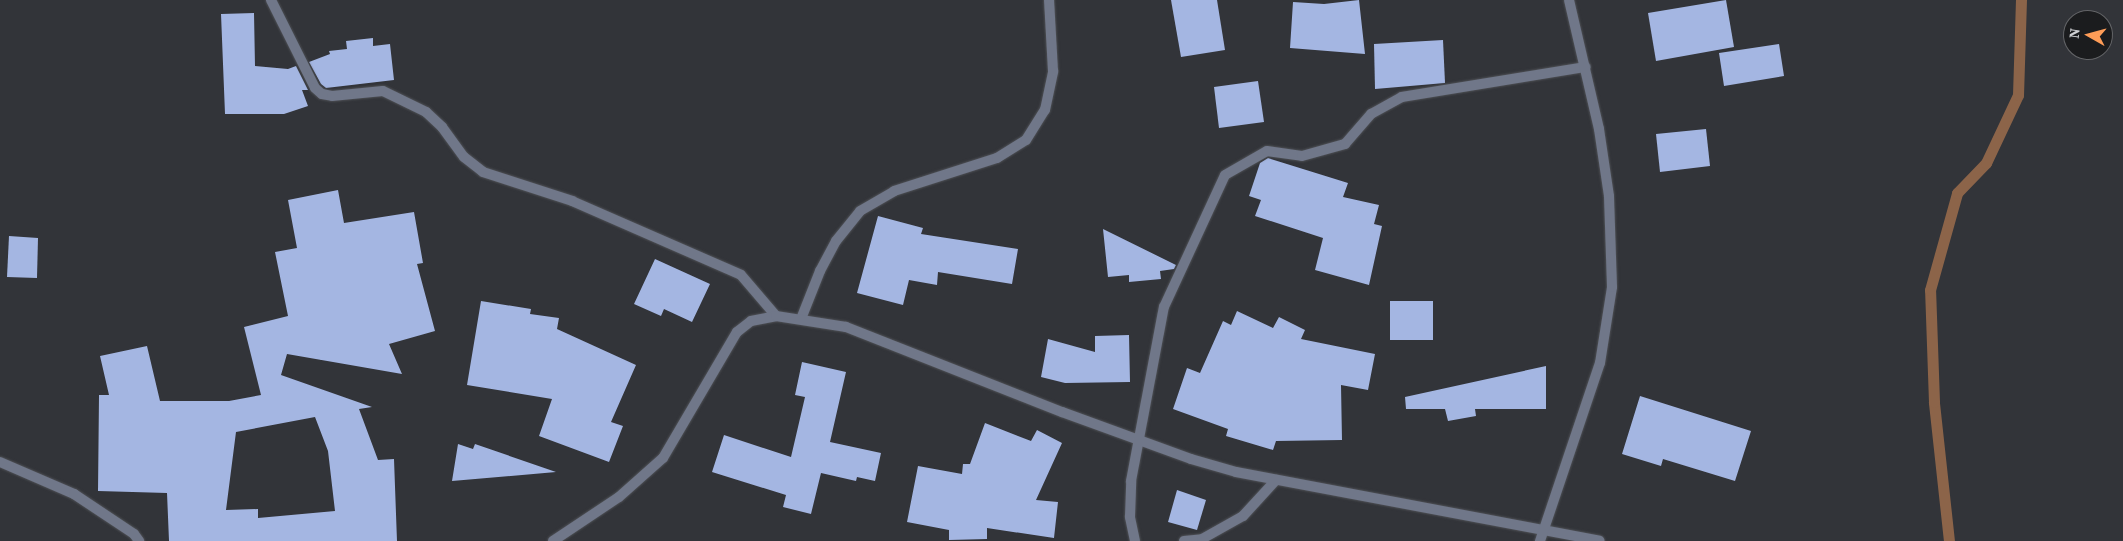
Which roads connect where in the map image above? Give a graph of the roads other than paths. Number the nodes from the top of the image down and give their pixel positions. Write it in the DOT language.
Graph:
graph roads {
  1 [pos="270,0"];
  2 [pos="1049,0"];
  3 [pos="1569,0"];
  4 [pos="1586,67"];
  5 [pos="776,316"];
  6 [pos="801,319"];
  7 [pos="1138,440"];
  8 [pos="0,462"];
  9 [pos="1276,480"];
  10 [pos="1544,529"];
  11 [pos="139,541"];
  12 [pos="553,541"];
  13 [pos="1135,541"];
  14 [pos="1184,541"];
  15 [pos="1540,541"];
  16 [pos="1600,541"];
  1 -- 5 [label="street"];
  2 -- 6 [label="street"];
  3 -- 4 [label="street"];
  4 -- 7 [label="street"];
  4 -- 10 [label="street"];
  5 -- 6 [label="street"];
  5 -- 12 [label="street"];
  6 -- 7 [label="street"];
  7 -- 9 [label="street"];
  7 -- 13 [label="street"];
  8 -- 11 [label="street"];
  9 -- 10 [label="street"];
  9 -- 14 [label="street"];
  10 -- 15 [label="street"];
  10 -- 16 [label="street"];
}
